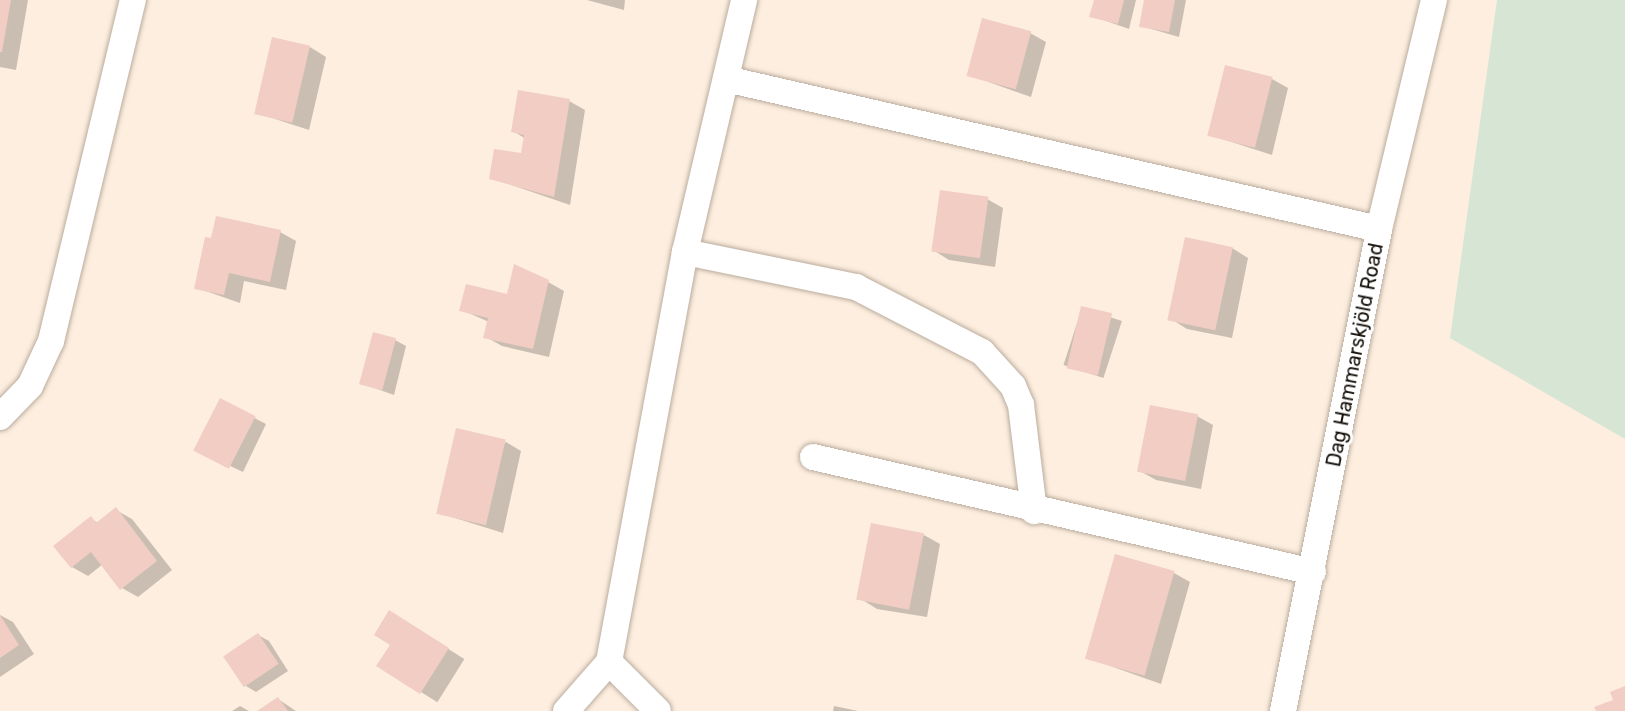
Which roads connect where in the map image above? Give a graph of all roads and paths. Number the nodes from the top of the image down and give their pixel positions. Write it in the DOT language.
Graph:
graph roads {
  1 [pos="133,0"];
  2 [pos="744,0"];
  3 [pos="1434,0"];
  4 [pos="726,79"];
  5 [pos="1379,229"];
  6 [pos="685,252"];
  7 [pos="0,417"];
  8 [pos="813,457"];
  9 [pos="1034,511"];
  10 [pos="1313,572"];
  11 [pos="609,662"];
  12 [pos="566,711"];
  13 [pos="658,711"];
  14 [pos="1283,711"];
  1 -- 7 [label="street"];
  2 -- 4 [label="street"];
  3 -- 5 [label="street, Dag Hammarskjöld Road"];
  4 -- 5 [label="street"];
  4 -- 6 [label="street"];
  5 -- 10 [label="street, Dag Hammarskjöld Road"];
  6 -- 9 [label="street"];
  6 -- 11 [label="street"];
  8 -- 9 [label="street"];
  9 -- 10 [label="street"];
  10 -- 14 [label="street, Dag Hammarskjöld Road"];
  11 -- 12 [label="street"];
  11 -- 13 [label="street"];
}
